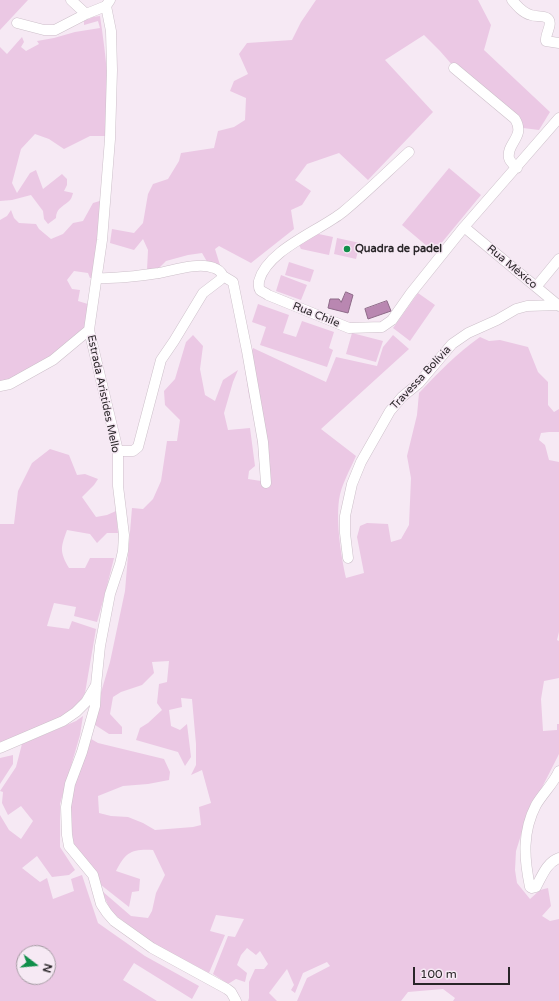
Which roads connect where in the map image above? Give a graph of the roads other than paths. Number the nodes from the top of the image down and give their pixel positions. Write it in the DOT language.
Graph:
graph roads {
  1 [pos="71,0"];
  2 [pos="512,0"];
  3 [pos="108,3"];
  4 [pos="86,14"];
  5 [pos="17,23"];
  6 [pos="559,43"];
  7 [pos="454,68"];
  8 [pos="559,118"];
  9 [pos="409,152"];
  10 [pos="517,168"];
  11 [pos="464,228"];
  12 [pos="559,259"];
  13 [pos="223,276"];
  14 [pos="97,278"];
  15 [pos="539,290"];
  16 [pos="558,305"];
  17 [pos="527,306"];
  18 [pos="89,330"];
  19 [pos="5,385"];
  20 [pos="0,390"];
  21 [pos="118,451"];
  22 [pos="266,483"];
  23 [pos="348,558"];
  24 [pos="96,684"];
  25 [pos="0,748"];
  26 [pos="559,771"];
  27 [pos="559,858"];
  28 [pos="236,1001"];
  1 -- 4 [label="street"];
  2 -- 6 [label="street"];
  3 -- 4 [label="street"];
  3 -- 14 [label="street, Estrada Aristides Mello"];
  4 -- 5 [label="street"];
  7 -- 10 [label="street"];
  8 -- 10 [label="street, Rua Chile"];
  9 -- 11 [label="street, Rua Chile"];
  10 -- 11 [label="street, Rua Chile"];
  11 -- 15 [label="street, Rua México"];
  12 -- 15 [label="street, Travessa Bolívia"];
  13 -- 14 [label="street"];
  13 -- 21 [label="street"];
  13 -- 22 [label="street"];
  14 -- 18 [label="street, Estrada Aristides Mello"];
  15 -- 16 [label="street, Rua México"];
  15 -- 17 [label="street, Travessa Bolívia"];
  16 -- 17 [label="street, Travessa Bolívia"];
  17 -- 23 [label="street, Travessa Bolívia"];
  18 -- 19 [label="street"];
  18 -- 21 [label="street, Estrada Aristides Mello"];
  19 -- 20 [label="street"];
  21 -- 24 [label="street, Estrada Aristides Mello"];
  24 -- 25 [label="street, Estrada Aristides Mello"];
  24 -- 28 [label="street"];
  26 -- 27 [label="street"];
}
